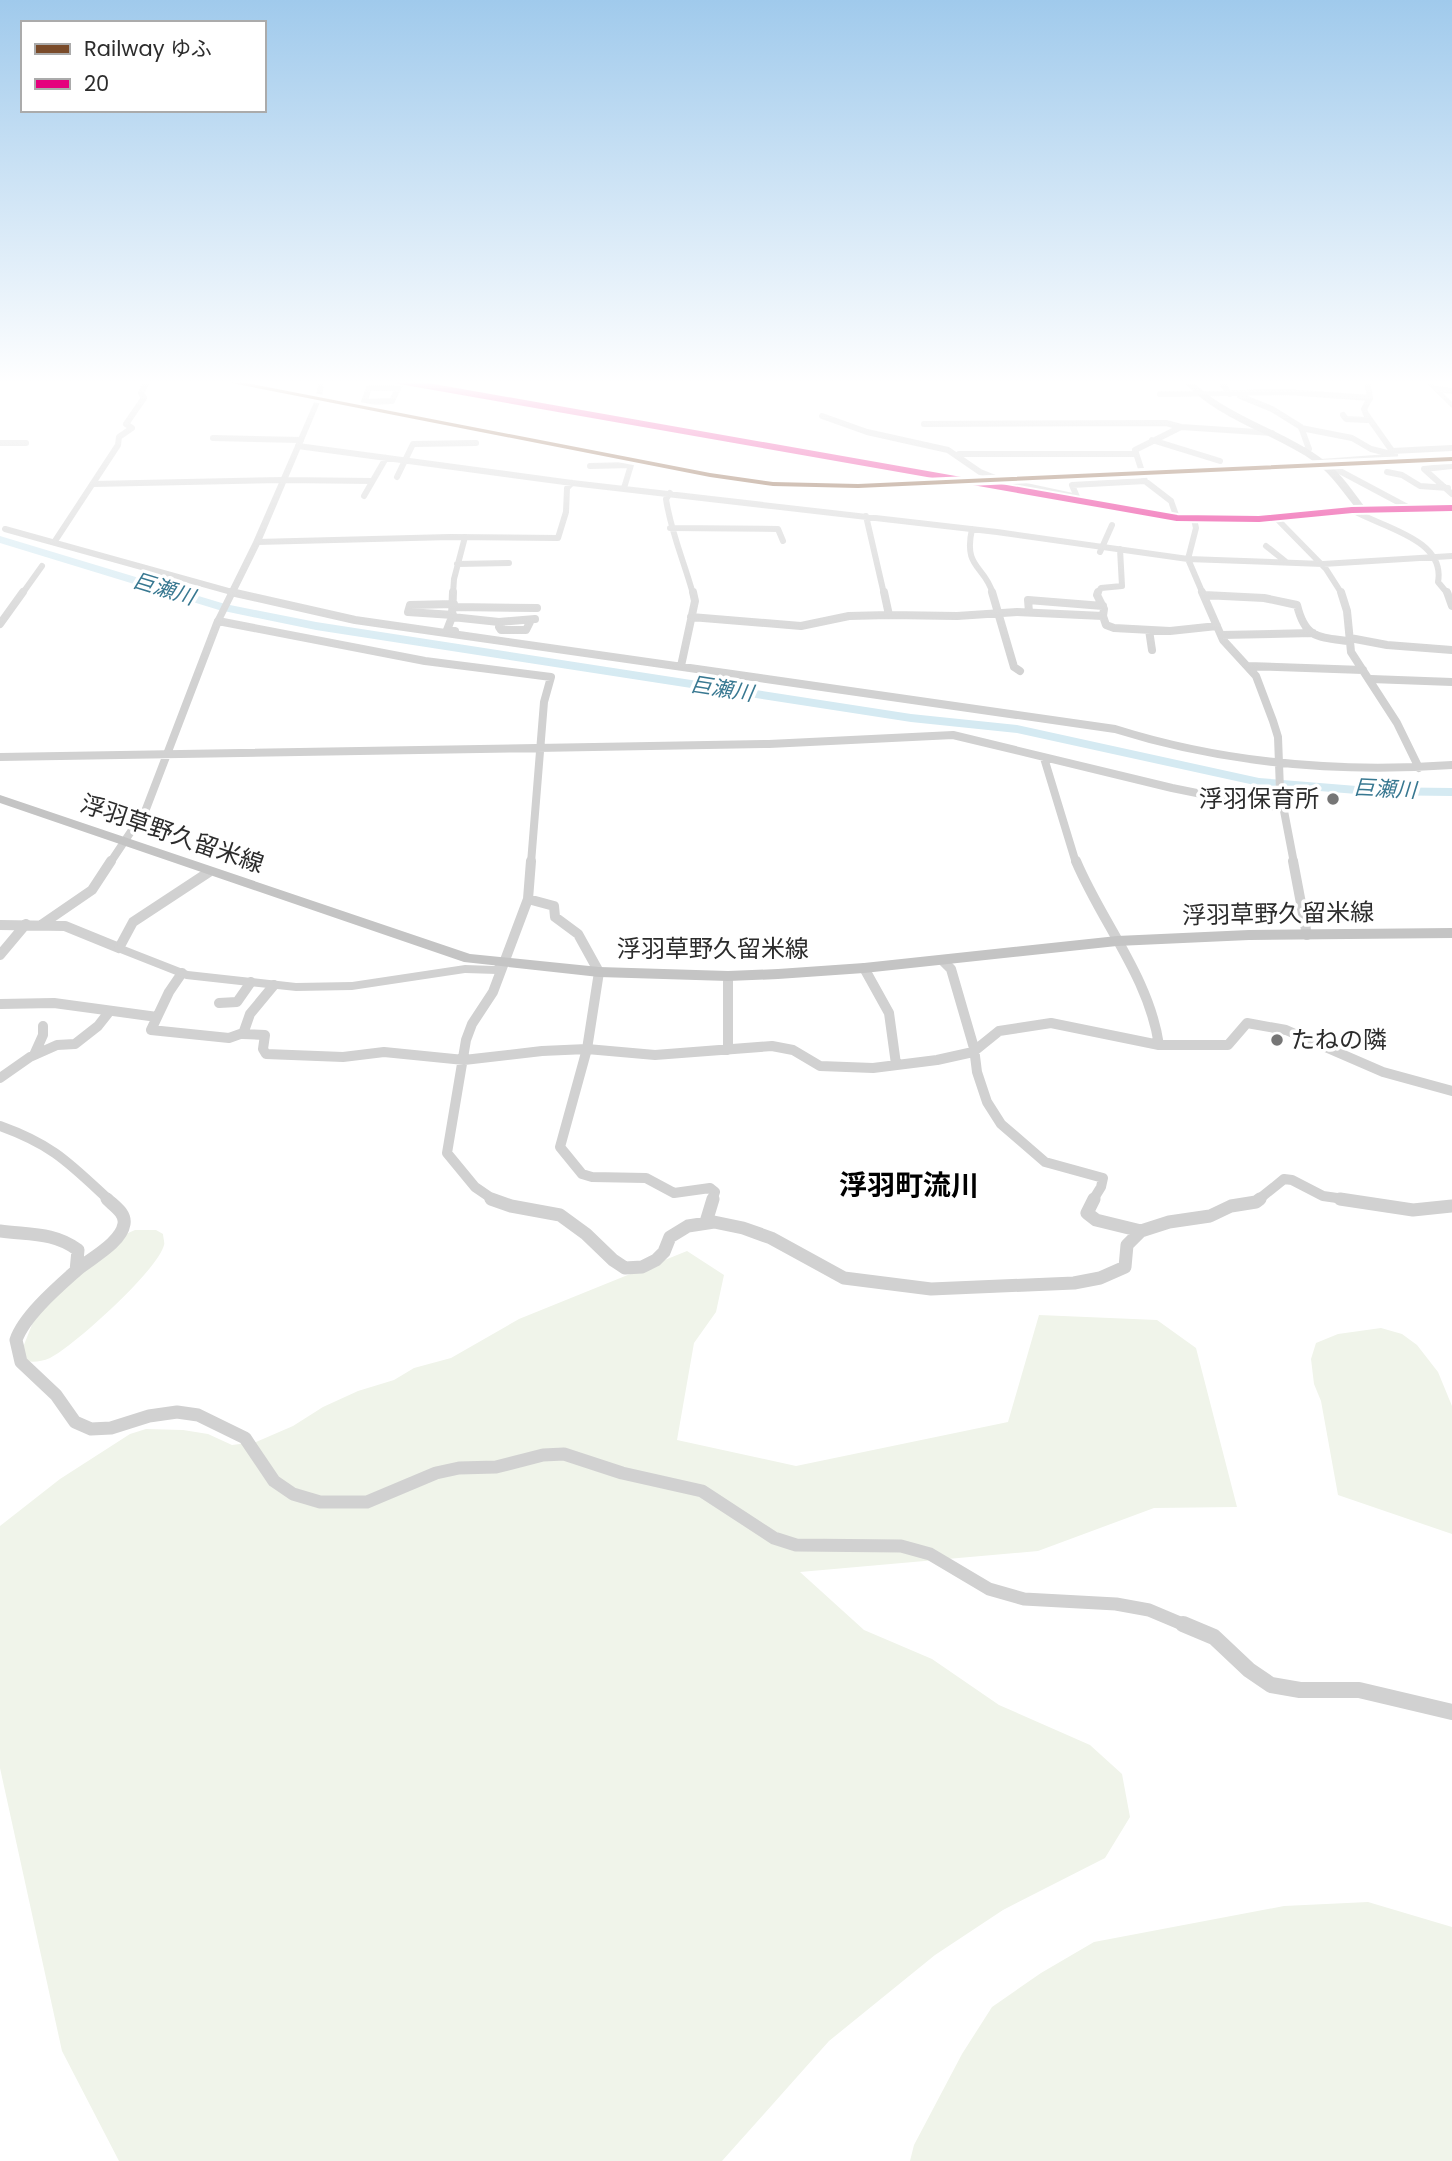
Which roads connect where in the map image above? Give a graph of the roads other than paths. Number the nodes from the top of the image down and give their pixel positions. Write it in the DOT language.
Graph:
graph roads {
  1 [pos="283,480"];
  2 [pos="95,481"];
  3 [pos="243,481"];
  4 [pos="358,481"];
  5 [pos="372,481"];
  6 [pos="557,481"];
  7 [pos="626,481"];
  8 [pos="961,481"];
  9 [pos="1005,481"];
  10 [pos="1145,481"];
  11 [pos="1336,481"];
  12 [pos="1358,481"];
  13 [pos="1412,481"];
  14 [pos="572,483"];
  15 [pos="93,484"];
  16 [pos="624,488"];
  17 [pos="1450,491"];
  18 [pos="670,493"];
  19 [pos="364,496"];
  20 [pos="1078,499"];
  21 [pos="1411,509"];
  22 [pos="1452,509"];
  23 [pos="1357,510"];
  24 [pos="866,516"];
  25 [pos="1177,518"];
  26 [pos="1194,519"];
  27 [pos="1277,519"];
  28 [pos="1112,525"];
  29 [pos="670,528"];
  30 [pos="5,529"];
  31 [pos="972,529"];
  32 [pos="465,537"];
  33 [pos="55,541"];
  34 [pos="783,541"];
  35 [pos="257,542"];
  36 [pos="1102,546"];
  37 [pos="1266,546"];
  38 [pos="1120,552"];
  39 [pos="1452,556"];
  40 [pos="1432,557"];
  41 [pos="1188,559"];
  42 [pos="1285,561"];
  43 [pos="509,563"];
  44 [pos="457,564"];
  45 [pos="1323,564"];
  46 [pos="42,566"];
  47 [pos="233,593"];
  48 [pos="1205,595"];
  49 [pos="1103,606"];
  50 [pos="1452,606"];
  51 [pos="537,608"];
  52 [pos="453,611"];
  53 [pos="1029,612"];
  54 [pos="1000,613"];
  55 [pos="889,615"];
  56 [pos="1103,616"];
  57 [pos="691,617"];
  58 [pos="533,620"];
  59 [pos="218,621"];
  60 [pos="0,624"];
  61 [pos="1217,626"];
  62 [pos="421,629"];
  63 [pos="447,630"];
  64 [pos="1149,630"];
  65 [pos="1313,633"];
  66 [pos="1221,635"];
  67 [pos="466,636"];
  68 [pos="1349,639"];
  69 [pos="1449,649"];
  70 [pos="1152,650"];
  71 [pos="1452,659"];
  72 [pos="681,666"];
  73 [pos="1248,666"];
  74 [pos="1363,670"];
  75 [pos="1020,671"];
  76 [pos="1371,680"];
  77 [pos="1452,682"];
  78 [pos="542,748"];
  79 [pos="168,756"];
  80 [pos="0,757"];
  81 [pos="1044,758"];
  82 [pos="1278,763"];
  83 [pos="1452,765"];
  84 [pos="1419,768"];
  85 [pos="0,799"];
  86 [pos="1283,807"];
  87 [pos="125,842"];
  88 [pos="209,872"];
  89 [pos="528,898"];
  90 [pos="26,924"];
  91 [pos="0,925"];
  92 [pos="41,925"];
  93 [pos="1452,933"];
  94 [pos="1307,935"];
  95 [pos="1116,941"];
  96 [pos="119,948"];
  97 [pos="0,955"];
  98 [pos="942,960"];
  99 [pos="504,963"];
  100 [pos="863,968"];
  101 [pos="598,972"];
  102 [pos="182,974"];
  103 [pos="728,976"];
  104 [pos="251,982"];
  105 [pos="274,985"];
  106 [pos="219,1003"];
  107 [pos="0,1004"];
  108 [pos="109,1012"];
  109 [pos="157,1017"];
  110 [pos="43,1026"];
  111 [pos="243,1033"];
  112 [pos="1160,1045"];
  113 [pos="587,1049"];
  114 [pos="728,1049"];
  115 [pos="973,1052"];
  116 [pos="34,1055"];
  117 [pos="464,1060"];
  118 [pos="896,1064"];
  119 [pos="0,1078"];
  120 [pos="1452,1091"];
  121 [pos="0,1126"];
  122 [pos="1452,1206"];
  123 [pos="706,1222"];
  124 [pos="0,1231"];
  125 [pos="1141,1231"];
  126 [pos="76,1271"];
  127 [pos="1452,1712"];
  1 -- 35 [label="street"];
  2 -- 15 [label="street"];
  3 -- 15 [label="street"];
  4 -- 5 [label="street"];
  5 -- 19 [label="street"];
  6 -- 14 [label="street"];
  7 -- 16 [label="street"];
  8 -- 20 [label="highway"];
  9 -- 20 [label="street"];
  10 -- 20 [label="street"];
  10 -- 25 [label="street"];
  11 -- 23 [label="main road"];
  12 -- 21 [label="street"];
  13 -- 17 [label="street"];
  14 -- 16 [label="street"];
  14 -- 32 [label="street"];
  15 -- 33 [label="street"];
  16 -- 18 [label="street"];
  18 -- 24 [label="street"];
  18 -- 29 [label="street"];
  20 -- 25 [label="highway"];
  21 -- 22 [label="highway"];
  21 -- 23 [label="highway"];
  23 -- 27 [label="highway"];
  23 -- 40 [label="street"];
  24 -- 31 [label="street"];
  24 -- 55 [label="street"];
  25 -- 26 [label="highway"];
  26 -- 27 [label="highway"];
  26 -- 41 [label="street"];
  27 -- 45 [label="street"];
  28 -- 36 [label="street"];
  29 -- 34 [label="street"];
  29 -- 57 [label="street"];
  30 -- 33 [label="street"];
  31 -- 36 [label="street"];
  31 -- 54 [label="street"];
  32 -- 35 [label="street"];
  32 -- 44 [label="street"];
  33 -- 47 [label="street"];
  35 -- 47 [label="street"];
  36 -- 38 [label="street"];
  37 -- 42 [label="street"];
  38 -- 41 [label="street"];
  38 -- 49 [label="street"];
  39 -- 40 [label="street"];
  40 -- 45 [label="street"];
  40 -- 50 [label="street"];
  41 -- 42 [label="street"];
  41 -- 48 [label="street"];
  42 -- 45 [label="street"];
  43 -- 44 [label="street"];
  44 -- 52 [label="street"];
  45 -- 68 [label="street"];
  46 -- 60 [label="street"];
  47 -- 59 [label="street"];
  47 -- 62 [label="street"];
  48 -- 61 [label="street"];
  48 -- 65 [label="street"];
  49 -- 53 [label="street"];
  49 -- 56 [label="street"];
  51 -- 52 [label="street"];
  52 -- 52 [label="street"];
  52 -- 58 [label="street"];
  52 -- 63 [label="street"];
  53 -- 54 [label="street"];
  53 -- 56 [label="street"];
  54 -- 55 [label="street"];
  54 -- 75 [label="street"];
  55 -- 57 [label="street"];
  56 -- 64 [label="street"];
  57 -- 72 [label="street"];
  59 -- 78 [label="street"];
  59 -- 79 [label="street"];
  61 -- 64 [label="street"];
  61 -- 66 [label="street"];
  62 -- 63 [label="street"];
  62 -- 67 [label="street"];
  63 -- 67 [label="street"];
  64 -- 70 [label="street"];
  65 -- 66 [label="street"];
  65 -- 68 [label="street"];
  66 -- 73 [label="street"];
  67 -- 72 [label="street"];
  68 -- 69 [label="street"];
  68 -- 74 [label="street"];
  69 -- 71 [label="street"];
  72 -- 82 [label="street"];
  73 -- 74 [label="street"];
  73 -- 82 [label="street"];
  74 -- 76 [label="street"];
  76 -- 77 [label="street"];
  76 -- 84 [label="street"];
  78 -- 79 [label="street"];
  78 -- 81 [label="street"];
  78 -- 89 [label="street"];
  79 -- 80 [label="street"];
  79 -- 87 [label="street"];
  81 -- 86 [label="street"];
  81 -- 95 [label="street"];
  82 -- 84 [label="street"];
  82 -- 86 [label="street"];
  83 -- 84 [label="street"];
  85 -- 87 [label="main road, 浮羽草野久留米線"];
  86 -- 94 [label="street"];
  87 -- 88 [label="main road, 浮羽草野久留米線"];
  87 -- 92 [label="street"];
  88 -- 96 [label="street"];
  88 -- 99 [label="main road, 浮羽草野久留米線"];
  89 -- 99 [label="street"];
  89 -- 101 [label="street"];
  90 -- 91 [label="street"];
  90 -- 92 [label="street"];
  90 -- 97 [label="street"];
  92 -- 96 [label="street"];
  93 -- 94 [label="main road, 浮羽草野久留米線"];
  94 -- 95 [label="main road, 浮羽草野久留米線"];
  95 -- 98 [label="main road, 浮羽草野久留米線"];
  95 -- 112 [label="street"];
  96 -- 102 [label="street"];
  98 -- 100 [label="main road, 浮羽草野久留米線"];
  98 -- 115 [label="street"];
  99 -- 101 [label="main road, 浮羽草野久留米線"];
  99 -- 105 [label="street"];
  99 -- 117 [label="street"];
  100 -- 103 [label="main road, 浮羽草野久留米線"];
  100 -- 118 [label="street"];
  101 -- 103 [label="main road, 浮羽草野久留米線"];
  101 -- 113 [label="street"];
  102 -- 104 [label="street"];
  102 -- 109 [label="street"];
  103 -- 114 [label="street"];
  104 -- 105 [label="street"];
  104 -- 106 [label="street"];
  105 -- 111 [label="street"];
  107 -- 108 [label="street"];
  108 -- 109 [label="street"];
  108 -- 116 [label="street"];
  109 -- 111 [label="street"];
  110 -- 116 [label="street"];
  111 -- 117 [label="street"];
  112 -- 115 [label="street"];
  112 -- 120 [label="street"];
  113 -- 114 [label="street"];
  113 -- 117 [label="street"];
  113 -- 123 [label="street"];
  114 -- 118 [label="street"];
  115 -- 118 [label="street"];
  115 -- 125 [label="street"];
  116 -- 119 [label="street"];
  117 -- 123 [label="street"];
  121 -- 126 [label="street"];
  122 -- 125 [label="street"];
  123 -- 125 [label="street"];
  124 -- 126 [label="street"];
  126 -- 127 [label="street"];
}
